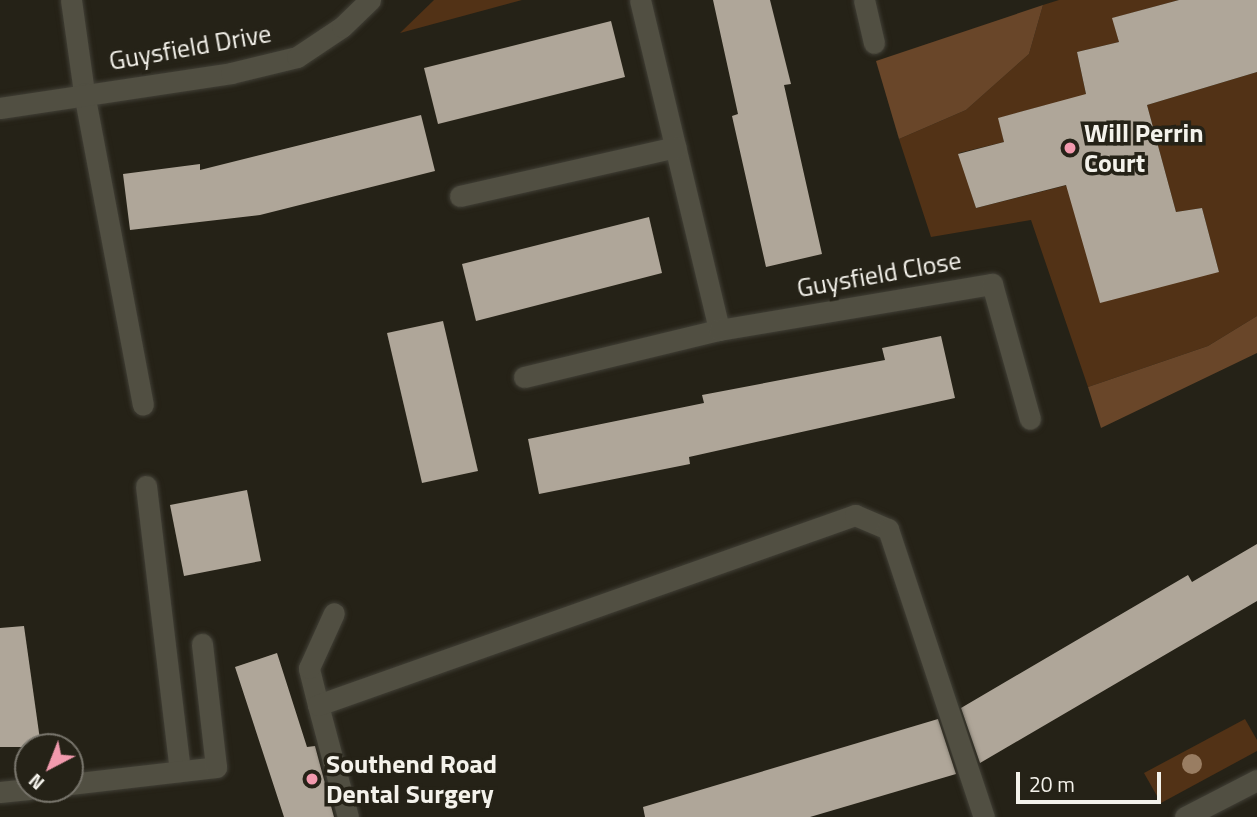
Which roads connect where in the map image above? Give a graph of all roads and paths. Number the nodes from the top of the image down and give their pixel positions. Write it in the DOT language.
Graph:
graph roads {
  1 [pos="71,0"];
  2 [pos="370,0"];
  3 [pos="640,0"];
  4 [pos="864,0"];
  5 [pos="874,43"];
  6 [pos="84,93"];
  7 [pos="0,107"];
  8 [pos="675,147"];
  9 [pos="460,196"];
  10 [pos="719,330"];
  11 [pos="524,377"];
  12 [pos="143,404"];
  13 [pos="1030,419"];
  14 [pos="146,486"];
  15 [pos="334,613"];
  16 [pos="201,644"];
  17 [pos="318,705"];
  18 [pos="180,771"];
  19 [pos="1257,780"];
  20 [pos="84,782"];
  21 [pos="348,817"];
  22 [pos="984,817"];
  23 [pos="1185,817"];
  1 -- 6 [label="street"];
  2 -- 6 [label="street, Guysfield Drive"];
  3 -- 8 [label="street"];
  4 -- 5 [label="street"];
  6 -- 7 [label="street, Guysfield Drive"];
  6 -- 12 [label="street"];
  8 -- 9 [label="street"];
  8 -- 10 [label="street"];
  10 -- 11 [label="street, Guysfield Close"];
  10 -- 13 [label="street, Guysfield Close"];
  14 -- 18 [label="street"];
  15 -- 17 [label="street"];
  16 -- 18 [label="street"];
  17 -- 21 [label="street"];
  17 -- 22 [label="street"];
  18 -- 20 [label="street"];
  19 -- 23 [label="street"];
}
